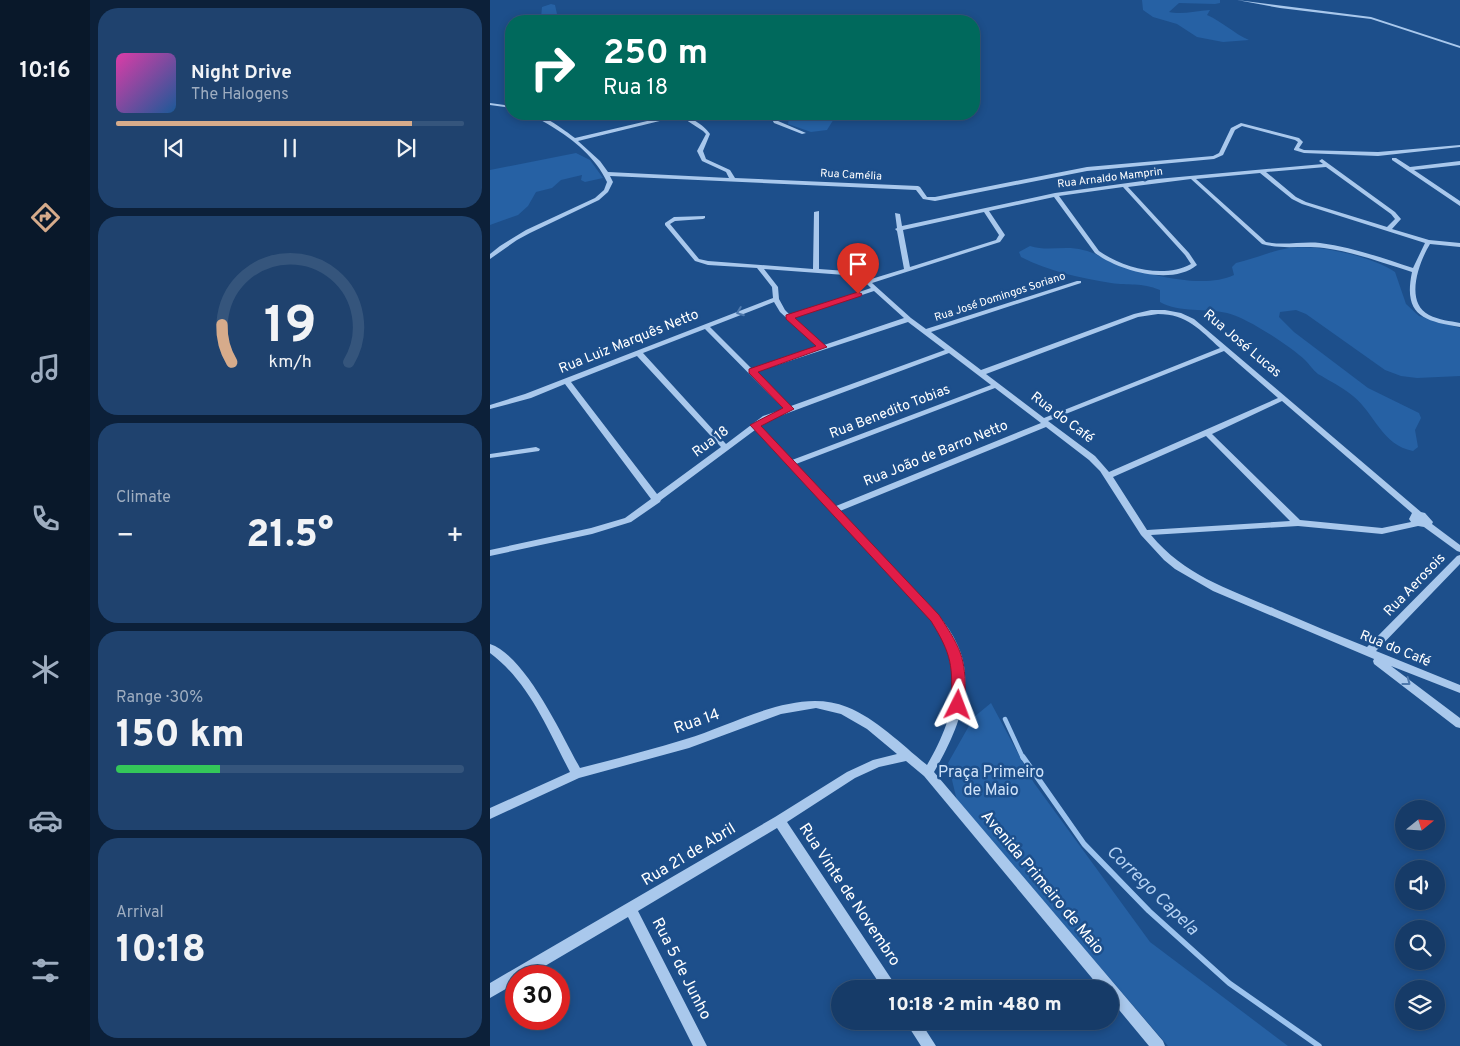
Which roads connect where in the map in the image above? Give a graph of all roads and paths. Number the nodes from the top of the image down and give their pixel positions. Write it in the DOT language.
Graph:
graph roads {
  1 [pos="1239,0"];
  2 [pos="1460,47"];
  3 [pos="490,104"];
  4 [pos="505,106"];
  5 [pos="544,120"];
  6 [pos="656,120"];
  7 [pos="690,120"];
  8 [pos="775,120"];
  9 [pos="804,133"];
  10 [pos="574,140"];
  11 [pos="1460,146"];
  12 [pos="1316,157"];
  13 [pos="1394,159"];
  14 [pos="1460,163"];
  15 [pos="1327,164"];
  16 [pos="1409,169"];
  17 [pos="1262,172"];
  18 [pos="608,174"];
  19 [pos="732,178"];
  20 [pos="1193,178"];
  21 [pos="1124,185"];
  22 [pos="1055,195"];
  23 [pos="1460,204"];
  24 [pos="985,210"];
  25 [pos="817,212"];
  26 [pos="897,214"];
  27 [pos="703,217"];
  28 [pos="898,229"];
  29 [pos="1388,230"];
  30 [pos="1428,242"];
  31 [pos="1460,245"];
  32 [pos="490,257"];
  33 [pos="758,266"];
  34 [pos="907,269"];
  35 [pos="816,270"];
  36 [pos="1413,270"];
  37 [pos="868,282"];
  38 [pos="1079,282"];
  39 [pos="875,289"];
  40 [pos="776,299"];
  41 [pos="789,317"];
  42 [pos="909,319"];
  43 [pos="1460,325"];
  44 [pos="705,326"];
  45 [pos="927,331"];
  46 [pos="822,347"];
  47 [pos="1226,348"];
  48 [pos="951,350"];
  49 [pos="638,352"];
  50 [pos="752,371"];
  51 [pos="981,373"];
  52 [pos="566,381"];
  53 [pos="997,386"];
  54 [pos="1283,398"];
  55 [pos="490,407"];
  56 [pos="789,409"];
  57 [pos="1044,422"];
  58 [pos="755,425"];
  59 [pos="1208,433"];
  60 [pos="726,448"];
  61 [pos="536,449"];
  62 [pos="490,456"];
  63 [pos="791,463"];
  64 [pos="1108,476"];
  65 [pos="657,500"];
  66 [pos="835,510"];
  67 [pos="1420,520"];
  68 [pos="1298,523"];
  69 [pos="1144,533"];
  70 [pos="1460,549"];
  71 [pos="490,553"];
  72 [pos="1460,558"];
  73 [pos="490,648"];
  74 [pos="1368,653"];
  75 [pos="1460,689"];
  76 [pos="1460,724"];
  77 [pos="908,756"];
  78 [pos="577,774"];
  79 [pos="928,774"];
  80 [pos="490,814"];
  81 [pos="779,821"];
  82 [pos="630,908"];
  83 [pos="885,980"];
  84 [pos="1102,980"];
  85 [pos="490,991"];
  86 [pos="1119,1000"];
  87 [pos="918,1030"];
  88 [pos="700,1046"];
  89 [pos="929,1046"];
  90 [pos="1158,1046"];
  1 -- 2 [label="street"];
  3 -- 4 [label="street"];
  5 -- 10 [label="street"];
  6 -- 10 [label="street"];
  7 -- 19 [label="street"];
  8 -- 9 [label="street"];
  10 -- 18 [label="street"];
  11 -- 19 [label="street, Rua Camélia"];
  12 -- 15 [label="street"];
  13 -- 16 [label="street"];
  14 -- 16 [label="street"];
  15 -- 17 [label="street, Rua Arnaldo Mamprin"];
  15 -- 29 [label="street"];
  16 -- 23 [label="street"];
  17 -- 20 [label="street, Rua Arnaldo Mamprin"];
  17 -- 29 [label="street"];
  18 -- 19 [label="street, Rua Camélia"];
  18 -- 32 [label="street"];
  20 -- 21 [label="street, Rua Arnaldo Mamprin"];
  20 -- 36 [label="street"];
  21 -- 22 [label="street, Rua Arnaldo Mamprin"];
  21 -- 22 [label="street"];
  22 -- 24 [label="street, Rua Arnaldo Mamprin"];
  24 -- 28 [label="street, Rua Arnaldo Mamprin"];
  24 -- 34 [label="street"];
  25 -- 35 [label="street"];
  26 -- 28 [label="street"];
  27 -- 33 [label="street, Rua do Café"];
  28 -- 34 [label="street"];
  29 -- 30 [label="street"];
  30 -- 31 [label="street"];
  30 -- 36 [label="street"];
  33 -- 35 [label="street, Rua do Café"];
  33 -- 40 [label="street"];
  34 -- 37 [label="street"];
  35 -- 37 [label="street, Rua do Café"];
  36 -- 43 [label="street"];
  37 -- 39 [label="street, Rua do Café"];
  38 -- 45 [label="street, Rua José Domingos Soriano"];
  39 -- 41 [label="street"];
  39 -- 42 [label="street, Rua do Café"];
  40 -- 41 [label="street"];
  40 -- 44 [label="street, Rua Luiz Marquês Netto, one-way"];
  41 -- 46 [label="street"];
  42 -- 45 [label="street, Rua do Café"];
  42 -- 46 [label="street"];
  44 -- 49 [label="street, Rua Luiz Marquês Netto"];
  44 -- 50 [label="street"];
  45 -- 48 [label="street, Rua do Café"];
  46 -- 50 [label="street"];
  47 -- 51 [label="street, Rua José Lucas"];
  47 -- 54 [label="street, Rua José Lucas"];
  47 -- 57 [label="street, Rua João de Barro Netto"];
  48 -- 51 [label="street, Rua do Café"];
  48 -- 56 [label="street, Rua 18"];
  49 -- 52 [label="street, Rua Luiz Marquês Netto"];
  49 -- 60 [label="street"];
  50 -- 56 [label="street"];
  51 -- 53 [label="street, Rua do Café"];
  52 -- 55 [label="street, Rua Luiz Marquês Netto"];
  52 -- 65 [label="street"];
  53 -- 57 [label="street, Rua do Café"];
  53 -- 63 [label="street, Rua Benedito Tobias"];
  54 -- 59 [label="street"];
  54 -- 67 [label="street, Rua José Lucas"];
  56 -- 58 [label="street, Rua 18"];
  57 -- 64 [label="street, Rua do Café"];
  57 -- 66 [label="street, Rua João de Barro Netto"];
  58 -- 60 [label="street, Rua 18"];
  58 -- 63 [label="street"];
  59 -- 64 [label="street"];
  59 -- 68 [label="street"];
  60 -- 65 [label="street, Rua 18"];
  61 -- 62 [label="street"];
  63 -- 66 [label="street"];
  64 -- 69 [label="street, Rua do Café"];
  65 -- 71 [label="street, Rua 18"];
  66 -- 79 [label="street"];
  67 -- 68 [label="street"];
  67 -- 70 [label="street, Rua José Lucas"];
  68 -- 69 [label="street"];
  69 -- 74 [label="street, Rua do Café"];
  72 -- 74 [label="street, Rua Aerosois"];
  73 -- 78 [label="street"];
  74 -- 75 [label="street, Rua do Café"];
  74 -- 76 [label="street, one-way"];
  77 -- 78 [label="street, Rua 14"];
  77 -- 79 [label="street, Avenida Primeiro de Maio"];
  77 -- 81 [label="street, Rua 21 de Abril"];
  78 -- 80 [label="street, Rua 14"];
  79 -- 84 [label="street, Avenida Primeiro de Maio"];
  81 -- 82 [label="street, Rua 21 de Abril"];
  81 -- 83 [label="street, Rua Vinte de Novembro"];
  82 -- 85 [label="street, Rua 21 de Abril"];
  82 -- 88 [label="street, Rua 5 de Junho"];
  86 -- 90 [label="street, Avenida Primeiro de Maio"];
  87 -- 89 [label="street"];
}
